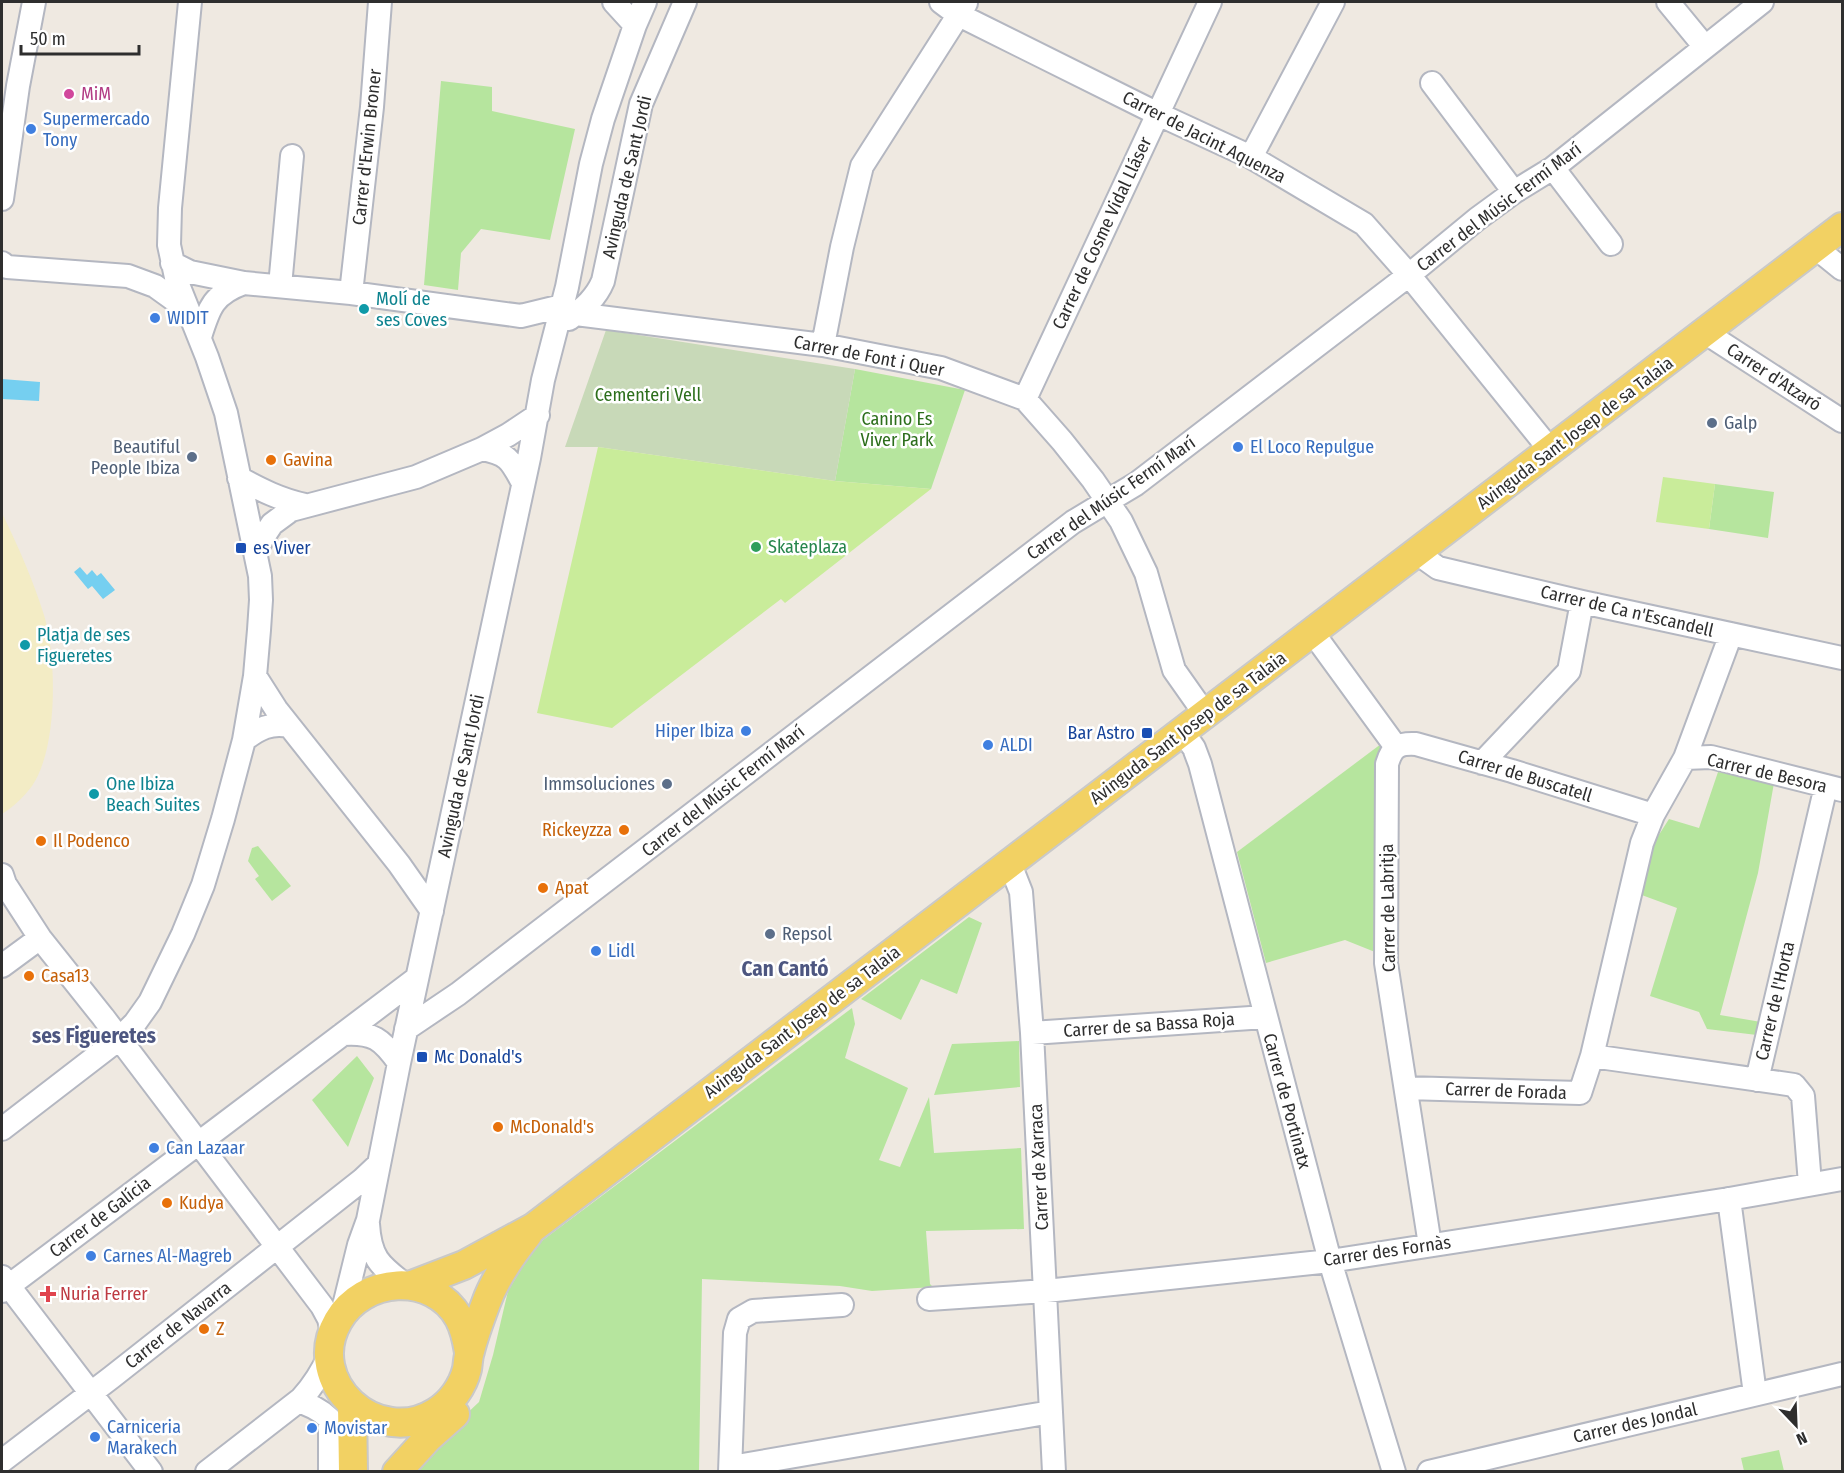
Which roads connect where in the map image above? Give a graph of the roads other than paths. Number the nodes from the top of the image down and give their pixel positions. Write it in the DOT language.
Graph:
graph roads {
  1 [pos="34,2"];
  2 [pos="190,2"];
  3 [pos="380,2"];
  4 [pos="614,2"];
  5 [pos="645,2"];
  6 [pos="685,2"];
  7 [pos="1210,2"];
  8 [pos="1333,2"];
  9 [pos="1668,2"];
  10 [pos="1762,2"];
  11 [pos="955,6"];
  12 [pos="635,25"];
  13 [pos="1705,47"];
  14 [pos="1432,83"];
  15 [pos="1158,114"];
  16 [pos="292,156"];
  17 [pos="1251,157"];
  18 [pos="1553,168"];
  19 [pos="1514,192"];
  20 [pos="2,199"];
  21 [pos="1842,227"];
  22 [pos="1611,244"];
  23 [pos="1816,248"];
  24 [pos="170,254"];
  25 [pos="2,263"];
  26 [pos="1842,269"];
  27 [pos="1409,275"];
  28 [pos="128,276"];
  29 [pos="244,283"];
  30 [pos="280,286"];
  31 [pos="351,292"];
  32 [pos="569,302"];
  33 [pos="187,309"];
  34 [pos="521,316"];
  35 [pos="1706,333"];
  36 [pos="200,337"];
  37 [pos="553,341"];
  38 [pos="823,345"];
  39 [pos="1025,399"];
  40 [pos="538,415"];
  41 [pos="1842,421"];
  42 [pos="482,449"];
  43 [pos="1551,451"];
  44 [pos="239,477"];
  45 [pos="523,483"];
  46 [pos="1108,501"];
  47 [pos="305,505"];
  48 [pos="256,552"];
  49 [pos="1417,553"];
  50 [pos="1582,602"];
  51 [pos="1313,633"];
  52 [pos="1731,634"];
  53 [pos="1842,658"];
  54 [pos="255,676"];
  55 [pos="1205,714"];
  56 [pos="289,726"];
  57 [pos="1182,731"];
  58 [pos="244,740"];
  59 [pos="1395,747"];
  60 [pos="1685,758"];
  61 [pos="1482,763"];
  62 [pos="1834,788"];
  63 [pos="1653,815"];
  64 [pos="443,857"];
  65 [pos="399,864"];
  66 [pos="1010,864"];
  67 [pos="2,875"];
  68 [pos="432,911"];
  69 [pos="34,928"];
  70 [pos="2,966"];
  71 [pos="417,978"];
  72 [pos="1265,1017"];
  73 [pos="406,1029"];
  74 [pos="1032,1033"];
  75 [pos="343,1034"];
  76 [pos="119,1040"];
  77 [pos="1592,1056"];
  78 [pos="399,1063"];
  79 [pos="1757,1080"];
  80 [pos="1406,1088"];
  81 [pos="2,1129"];
  82 [pos="199,1143"];
  83 [pos="379,1164"];
  84 [pos="1842,1179"];
  85 [pos="1810,1184"];
  86 [pos="1730,1199"];
  87 [pos="368,1220"];
  88 [pos="534,1227"];
  89 [pos="1430,1245"];
  90 [pos="276,1247"];
  91 [pos="1330,1261"];
  92 [pos="496,1281"];
  93 [pos="4,1284"];
  94 [pos="408,1285"];
  95 [pos="1046,1291"];
  96 [pos="929,1299"];
  97 [pos="842,1305"];
  98 [pos="335,1334"];
  99 [pos="469,1352"];
  100 [pos="1842,1374"];
  101 [pos="90,1392"];
  102 [pos="1755,1394"];
  103 [pos="298,1406"];
  104 [pos="344,1408"];
  105 [pos="437,1412"];
  106 [pos="1051,1412"];
  107 [pos="2,1461"];
  108 [pos="345,1468"];
  109 [pos="731,1469"];
  110 [pos="151,1472"];
  111 [pos="207,1472"];
  112 [pos="396,1472"];
  113 [pos="1054,1472"];
  114 [pos="1394,1472"];
  115 [pos="1429,1472"];
  1 -- 20 [label="street"];
  2 -- 24 [label="street"];
  3 -- 31 [label="street, Carrer d'Erwin Broner"];
  4 -- 12 [label="street"];
  5 -- 12 [label="street, Avinguda de Sant Jordi"];
  6 -- 32 [label="street, Avinguda de Sant Jordi"];
  7 -- 15 [label="street, Carrer de Cosme Vidal Lláser"];
  8 -- 17 [label="street"];
  9 -- 13 [label="street"];
  10 -- 13 [label="street, Carrer del Músic Fermí Marí"];
  11 -- 15 [label="street, Carrer de Jacint Aquenza"];
  11 -- 38 [label="street"];
  12 -- 32 [label="street, Avinguda de Sant Jordi"];
  13 -- 18 [label="street, Carrer del Músic Fermí Marí"];
  14 -- 19 [label="street"];
  15 -- 17 [label="street, Carrer de Jacint Aquenza"];
  15 -- 39 [label="street, Carrer de Cosme Vidal Lláser"];
  16 -- 30 [label="street"];
  17 -- 27 [label="street, Carrer de Jacint Aquenza"];
  18 -- 19 [label="street, Carrer del Músic Fermí Marí"];
  18 -- 22 [label="street"];
  19 -- 27 [label="street, Carrer del Músic Fermí Marí"];
  21 -- 23 [label="main road, Avinguda Sant Josep de sa Talaia"];
  23 -- 26 [label="street"];
  23 -- 35 [label="main road, Avinguda Sant Josep de sa Talaia"];
  24 -- 28 [label="street"];
  24 -- 29 [label="street"];
  24 -- 33 [label="street"];
  25 -- 28 [label="street"];
  27 -- 43 [label="street, Carrer de Jacint Aquenza"];
  27 -- 46 [label="street, Carrer del Músic Fermí Marí"];
  28 -- 33 [label="street"];
  29 -- 30 [label="street"];
  29 -- 36 [label="street"];
  30 -- 31 [label="street"];
  31 -- 34 [label="street"];
  32 -- 34 [label="street"];
  32 -- 37 [label="street, Avinguda de Sant Jordi"];
  32 -- 38 [label="street, Carrer de Font i Quer"];
  33 -- 36 [label="street"];
  34 -- 37 [label="street"];
  35 -- 41 [label="street, Carrer d'Atzaró"];
  35 -- 43 [label="main road, Avinguda Sant Josep de sa Talaia"];
  36 -- 44 [label="street"];
  37 -- 40 [label="street, Avinguda de Sant Jordi"];
  38 -- 39 [label="street, Carrer de Font i Quer"];
  39 -- 46 [label="street, Carrer de Font i Quer"];
  40 -- 42 [label="street"];
  40 -- 45 [label="street, Avinguda de Sant Jordi"];
  42 -- 45 [label="street"];
  42 -- 47 [label="street"];
  43 -- 49 [label="main road, Avinguda Sant Josep de sa Talaia"];
  44 -- 47 [label="street"];
  44 -- 48 [label="street"];
  45 -- 64 [label="street, Avinguda de Sant Jordi"];
  46 -- 55 [label="street, Carrer de Font i Quer"];
  46 -- 73 [label="street, Carrer del Músic Fermí Marí"];
  47 -- 48 [label="street"];
  48 -- 54 [label="street"];
  49 -- 50 [label="street, Carrer de Ca n'Escandell"];
  49 -- 51 [label="main road, Avinguda Sant Josep de sa Talaia"];
  50 -- 52 [label="street, Carrer de Ca n'Escandell"];
  50 -- 61 [label="street"];
  51 -- 55 [label="main road, Avinguda Sant Josep de sa Talaia"];
  51 -- 59 [label="street"];
  52 -- 53 [label="street, Carrer de Ca n'Escandell"];
  52 -- 60 [label="street"];
  54 -- 56 [label="street"];
  54 -- 58 [label="street"];
  55 -- 57 [label="main road, Avinguda Sant Josep de sa Talaia"];
  56 -- 58 [label="street"];
  56 -- 65 [label="street"];
  57 -- 66 [label="main road, Avinguda Sant Josep de sa Talaia"];
  57 -- 72 [label="street, Carrer de Portinatx"];
  58 -- 76 [label="street"];
  59 -- 61 [label="street, Carrer de Buscatell"];
  59 -- 80 [label="street, Carrer de Labritja"];
  60 -- 62 [label="street, Carrer de Besora"];
  60 -- 63 [label="street, Carrer de Besora"];
  61 -- 63 [label="street, Carrer de Buscatell"];
  62 -- 79 [label="street, Carrer de l'Horta"];
  63 -- 77 [label="street, Carrer de Besora"];
  64 -- 65 [label="street"];
  64 -- 68 [label="street, Avinguda de Sant Jordi"];
  65 -- 68 [label="street"];
  66 -- 74 [label="street, Carrer de Xarraca"];
  66 -- 88 [label="main road, Avinguda Sant Josep de sa Talaia"];
  67 -- 69 [label="street"];
  68 -- 71 [label="street, Avinguda de Sant Jordi"];
  69 -- 70 [label="street"];
  69 -- 76 [label="street"];
  71 -- 73 [label="street, Avinguda de Sant Jordi"];
  71 -- 75 [label="street, Carrer de Galícia"];
  72 -- 74 [label="street, Carrer de sa Bassa Roja"];
  72 -- 91 [label="street, Carrer de Portinatx"];
  73 -- 78 [label="street, Avinguda de Sant Jordi"];
  74 -- 95 [label="street, Carrer de Xarraca"];
  75 -- 78 [label="street"];
  75 -- 82 [label="street, Carrer de Galícia"];
  76 -- 81 [label="street"];
  76 -- 82 [label="street"];
  77 -- 79 [label="street"];
  77 -- 80 [label="street, Carrer de Forada"];
  78 -- 83 [label="street, Avinguda de Sant Jordi"];
  79 -- 85 [label="street, Carrer de l'Horta"];
  80 -- 89 [label="street, Carrer de Labritja"];
  82 -- 90 [label="street"];
  82 -- 93 [label="street, Carrer de Galícia"];
  83 -- 87 [label="street, Avinguda de Sant Jordi"];
  83 -- 90 [label="street, Carrer de Navarra"];
  84 -- 85 [label="street, Carrer des Fornàs"];
  85 -- 86 [label="street, Carrer des Fornàs"];
  86 -- 89 [label="street, Carrer des Fornàs"];
  86 -- 102 [label="street"];
  87 -- 94 [label="street, Avinguda de Sant Jordi"];
  87 -- 98 [label="street, Avinguda de Sant Jordi"];
  88 -- 92 [label="main road"];
  88 -- 94 [label="main road"];
  89 -- 91 [label="street, Carrer des Fornàs"];
  90 -- 98 [label="street"];
  90 -- 101 [label="street, Carrer de Navarra"];
  91 -- 95 [label="street, Carrer des Fornàs"];
  91 -- 114 [label="street, Carrer de Portinatx"];
  92 -- 99 [label="main road"];
  92 -- 112 [label="main road"];
  93 -- 101 [label="street"];
  94 -- 98 [label="main road"];
  94 -- 99 [label="main road"];
  95 -- 96 [label="street, Carrer des Fornàs"];
  95 -- 106 [label="street, Carrer de Xarraca"];
  97 -- 109 [label="street"];
  98 -- 103 [label="street, Avinguda de Sant Jordi"];
  98 -- 104 [label="main road"];
  99 -- 105 [label="main road"];
  100 -- 102 [label="street, Carrer des Jondal"];
  101 -- 107 [label="street, Carrer de Navarra"];
  101 -- 110 [label="street"];
  102 -- 115 [label="street, Carrer des Jondal"];
  103 -- 104 [label="street"];
  103 -- 111 [label="street, Avinguda de Sant Jordi"];
  104 -- 105 [label="main road"];
  104 -- 108 [label="main road"];
  105 -- 112 [label="main road"];
  106 -- 109 [label="street"];
  106 -- 113 [label="street, Carrer de Xarraca"];
}
